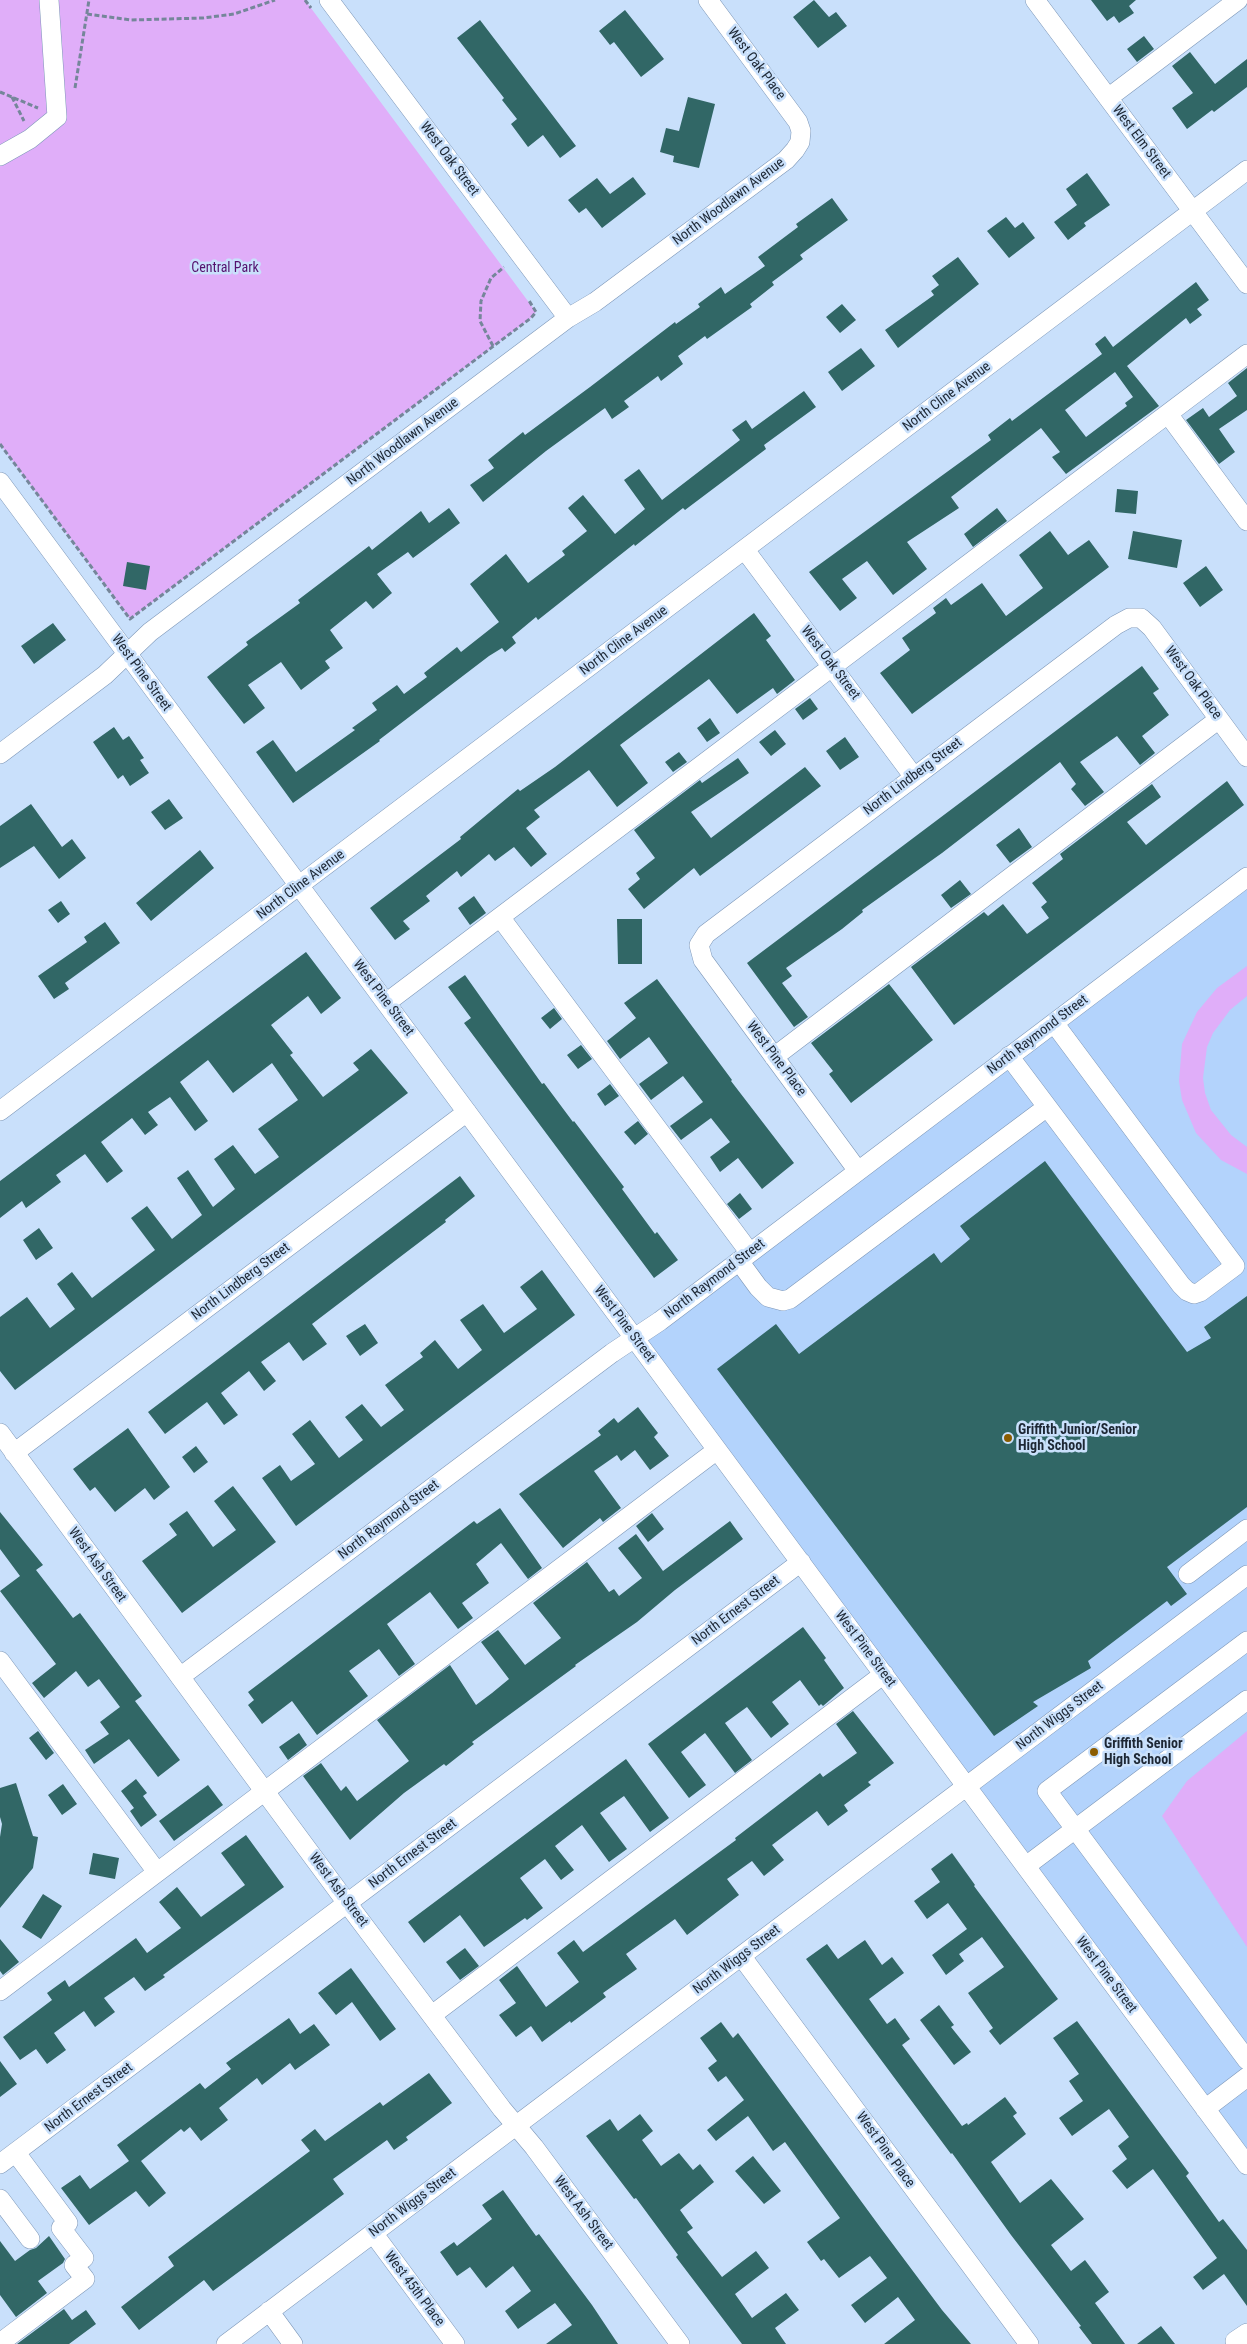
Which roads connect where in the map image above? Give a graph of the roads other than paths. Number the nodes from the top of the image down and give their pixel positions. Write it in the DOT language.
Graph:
graph roads {
  1 [pos="49,0"];
  2 [pos="329,0"];
  3 [pos="708,0"];
  4 [pos="1035,0"];
  5 [pos="1238,0"];
  6 [pos="1108,98"];
  7 [pos="801,130"];
  8 [pos="0,156"];
  9 [pos="1247,170"];
  10 [pos="1193,211"];
  11 [pos="1247,284"];
  12 [pos="568,318"];
  13 [pos="1247,354"];
  14 [pos="1168,414"];
  15 [pos="0,482"];
  16 [pos="1247,521"];
  17 [pos="745,550"];
  18 [pos="1134,617"];
  19 [pos="127,654"];
  20 [pos="832,666"];
  21 [pos="1219,719"];
  22 [pos="0,754"];
  23 [pos="1247,757"];
  24 [pos="914,777"];
  25 [pos="1247,877"];
  26 [pos="299,886"];
  27 [pos="500,917"];
  28 [pos="699,945"];
  29 [pos="386,1003"];
  30 [pos="1054,1022"];
  31 [pos="1010,1056"];
  32 [pos="774,1057"];
  33 [pos="1047,1107"];
  34 [pos="0,1111"];
  35 [pos="467,1112"];
  36 [pos="858,1171"];
  37 [pos="744,1257"];
  38 [pos="634,1338"];
  39 [pos="0,1433"];
  40 [pos="717,1450"];
  41 [pos="14,1453"];
  42 [pos="1246,1532"];
  43 [pos="801,1562"];
  44 [pos="1188,1574"];
  45 [pos="1247,1575"];
  46 [pos="1247,1641"];
  47 [pos="0,1661"];
  48 [pos="884,1674"];
  49 [pos="180,1677"];
  50 [pos="1247,1700"];
  51 [pos="967,1786"];
  52 [pos="264,1791"];
  53 [pos="1076,1829"];
  54 [pos="1026,1866"];
  55 [pos="157,1872"];
  56 [pos="347,1904"];
  57 [pos="742,1957"];
  58 [pos="0,1991"];
  59 [pos="432,2016"];
  60 [pos="1247,2060"];
  61 [pos="1247,2077"];
  62 [pos="1205,2109"];
  63 [pos="516,2126"];
  64 [pos="16,2153"];
  65 [pos="0,2164"];
  66 [pos="1247,2165"];
  67 [pos="0,2199"];
  68 [pos="373,2233"];
  69 [pos="30,2239"];
  70 [pos="269,2311"];
  71 [pos="1247,2333"];
  72 [pos="0,2343"];
  73 [pos="226,2344"];
  74 [pos="293,2344"];
  75 [pos="455,2344"];
  76 [pos="680,2344"];
  77 [pos="1028,2344"];
  78 [pos="1237,2344"];
  1 -- 8 [label="street"];
  2 -- 12 [label="street, West Oak Street"];
  3 -- 7 [label="street, West Oak Place"];
  4 -- 6 [label="street, West Elm Street"];
  5 -- 6 [label="street"];
  6 -- 10 [label="street, West Elm Street"];
  7 -- 12 [label="street, North Woodlawn Avenue"];
  9 -- 10 [label="street, North Cline Avenue"];
  10 -- 11 [label="street, West Elm Street"];
  10 -- 17 [label="street, North Cline Avenue"];
  12 -- 19 [label="street, North Woodlawn Avenue"];
  13 -- 14 [label="street"];
  14 -- 16 [label="street"];
  14 -- 20 [label="street"];
  15 -- 19 [label="street, West Pine Street"];
  17 -- 20 [label="street, West Oak Street"];
  17 -- 26 [label="street, North Cline Avenue"];
  18 -- 21 [label="street, West Oak Place"];
  18 -- 24 [label="street, North Lindberg Street"];
  19 -- 22 [label="street, North Woodlawn Avenue"];
  19 -- 26 [label="street, West Pine Street"];
  20 -- 24 [label="street, West Oak Street"];
  20 -- 27 [label="street"];
  21 -- 23 [label="street, West Oak Place"];
  21 -- 32 [label="street"];
  24 -- 28 [label="street, North Lindberg Street"];
  25 -- 30 [label="street, North Raymond Street"];
  26 -- 29 [label="street, West Pine Street"];
  26 -- 34 [label="street, North Cline Avenue"];
  27 -- 29 [label="street"];
  27 -- 37 [label="street"];
  28 -- 32 [label="street, West Pine Place"];
  29 -- 35 [label="street, West Pine Street"];
  30 -- 31 [label="street, North Raymond Street"];
  30 -- 33 [label="street"];
  31 -- 33 [label="street"];
  31 -- 36 [label="street, North Raymond Street"];
  32 -- 36 [label="street, West Pine Place"];
  33 -- 37 [label="street"];
  35 -- 38 [label="street, West Pine Street"];
  35 -- 41 [label="street, North Lindberg Street"];
  36 -- 37 [label="street, North Raymond Street"];
  37 -- 38 [label="street, North Raymond Street"];
  38 -- 40 [label="street, West Pine Street"];
  38 -- 49 [label="street, North Raymond Street"];
  39 -- 41 [label="street, West Ash Street"];
  40 -- 43 [label="street, West Pine Street"];
  40 -- 52 [label="street"];
  41 -- 49 [label="street, West Ash Street"];
  42 -- 44 [label="street"];
  43 -- 48 [label="street, West Pine Street"];
  43 -- 56 [label="street, North Ernest Street"];
  45 -- 51 [label="street, North Wiggs Street"];
  46 -- 53 [label="street"];
  47 -- 55 [label="street"];
  48 -- 51 [label="street, West Pine Street"];
  48 -- 59 [label="street"];
  49 -- 52 [label="street, West Ash Street"];
  50 -- 53 [label="street"];
  51 -- 54 [label="street, West Pine Street"];
  51 -- 57 [label="street, North Wiggs Street"];
  52 -- 55 [label="street"];
  52 -- 56 [label="street, West Ash Street"];
  53 -- 54 [label="street"];
  53 -- 60 [label="street"];
  54 -- 62 [label="street, West Pine Street"];
  55 -- 58 [label="street"];
  56 -- 59 [label="street, West Ash Street"];
  56 -- 64 [label="street, North Ernest Street"];
  57 -- 63 [label="street, North Wiggs Street"];
  57 -- 77 [label="street, West Pine Place"];
  59 -- 63 [label="street, West Ash Street"];
  61 -- 62 [label="street"];
  62 -- 66 [label="street, West Pine Street"];
  63 -- 68 [label="street, North Wiggs Street"];
  63 -- 76 [label="street, West Ash Street"];
  64 -- 65 [label="street, North Ernest Street"];
  64 -- 72 [label="street"];
  67 -- 69 [label="street"];
  68 -- 70 [label="street, North Wiggs Street"];
  68 -- 75 [label="street, West 45th Place"];
  70 -- 73 [label="street, North Wiggs Street"];
  70 -- 74 [label="street"];
  71 -- 78 [label="street"];
}
